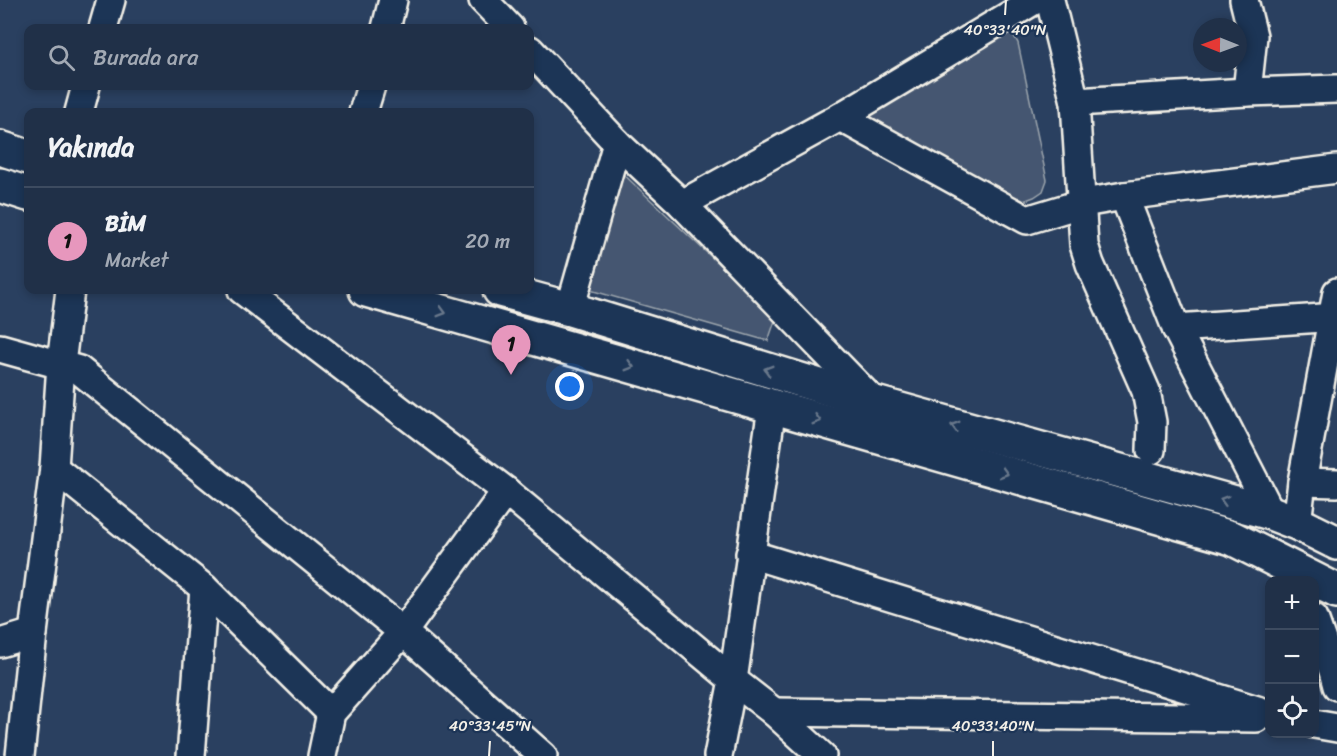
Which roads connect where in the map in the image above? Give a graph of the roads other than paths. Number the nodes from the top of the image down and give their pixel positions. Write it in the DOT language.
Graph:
graph roads {
  1 [pos="111,0"];
  2 [pos="393,0"];
  3 [pos="483,0"];
  4 [pos="1035,0"];
  5 [pos="1050,0"];
  6 [pos="1244,0"];
  7 [pos="103,24"];
  8 [pos="387,24"];
  9 [pos="506,24"];
  10 [pos="534,54"];
  11 [pos="1337,89"];
  12 [pos="85,90"];
  13 [pos="370,90"];
  14 [pos="1247,92"];
  15 [pos="1075,102"];
  16 [pos="80,108"];
  17 [pos="364,108"];
  18 [pos="840,117"];
  19 [pos="617,143"];
  20 [pos="0,148"];
  21 [pos="24,156"];
  22 [pos="1337,169"];
  23 [pos="0,185"];
  24 [pos="24,193"];
  25 [pos="1124,196"];
  26 [pos="1083,202"];
  27 [pos="682,204"];
  28 [pos="70,294"];
  29 [pos="247,294"];
  30 [pos="380,294"];
  31 [pos="515,294"];
  32 [pos="1335,308"];
  33 [pos="570,309"];
  34 [pos="1176,328"];
  35 [pos="0,348"];
  36 [pos="61,364"];
  37 [pos="875,403"];
  38 [pos="772,407"];
  39 [pos="1151,450"];
  40 [pos="54,468"];
  41 [pos="1302,482"];
  42 [pos="1337,483"];
  43 [pos="506,491"];
  44 [pos="1284,518"];
  45 [pos="1337,543"];
  46 [pos="750,554"];
  47 [pos="1299,575"];
  48 [pos="204,588"];
  49 [pos="1337,591"];
  50 [pos="1318,630"];
  51 [pos="403,632"];
  52 [pos="33,633"];
  53 [pos="0,643"];
  54 [pos="733,680"];
  55 [pos="1337,686"];
  56 [pos="774,712"];
  57 [pos="331,713"];
  58 [pos="1265,713"];
  59 [pos="1265,718"];
  60 [pos="1319,725"];
  61 [pos="1337,728"];
  62 [pos="20,756"];
  63 [pos="191,756"];
  64 [pos="322,756"];
  65 [pos="543,756"];
  66 [pos="718,756"];
  67 [pos="822,756"];
  1 -- 7 [label="street"];
  2 -- 8 [label="street"];
  3 -- 9 [label="street"];
  4 -- 18 [label="street"];
  5 -- 15 [label="street"];
  6 -- 14 [label="street"];
  10 -- 19 [label="street"];
  11 -- 14 [label="street"];
  12 -- 16 [label="street"];
  13 -- 17 [label="street"];
  14 -- 15 [label="street"];
  15 -- 26 [label="street"];
  18 -- 26 [label="street"];
  18 -- 27 [label="street"];
  19 -- 27 [label="street"];
  19 -- 33 [label="street"];
  20 -- 21 [label="main road"];
  22 -- 25 [label="street"];
  23 -- 24 [label="main road"];
  25 -- 26 [label="street"];
  25 -- 34 [label="street"];
  26 -- 39 [label="street"];
  27 -- 37 [label="street"];
  28 -- 36 [label="street"];
  29 -- 43 [label="street"];
  30 -- 38 [label="main road, one-way"];
  31 -- 33 [label="main road"];
  32 -- 34 [label="street"];
  32 -- 41 [label="street"];
  37 -- 33 [label="main road, one-way"];
  34 -- 44 [label="street"];
  35 -- 36 [label="street"];
  36 -- 40 [label="street"];
  36 -- 51 [label="street"];
  44 -- 37 [label="main road, one-way"];
  38 -- 46 [label="street"];
  38 -- 47 [label="main road, one-way"];
  40 -- 48 [label="street"];
  40 -- 52 [label="street"];
  41 -- 42 [label="street"];
  41 -- 44 [label="street"];
  43 -- 51 [label="street"];
  43 -- 54 [label="street"];
  44 -- 45 [label="main road"];
  46 -- 54 [label="street"];
  46 -- 58 [label="street"];
  47 -- 49 [label="main road"];
  48 -- 57 [label="street"];
  48 -- 63 [label="street"];
  50 -- 55 [label="street"];
  51 -- 57 [label="street"];
  51 -- 65 [label="street"];
  52 -- 53 [label="street"];
  52 -- 62 [label="street"];
  54 -- 56 [label="street"];
  54 -- 66 [label="street"];
  56 -- 59 [label="street"];
  56 -- 67 [label="street"];
  57 -- 64 [label="street"];
  60 -- 61 [label="street"];
}
